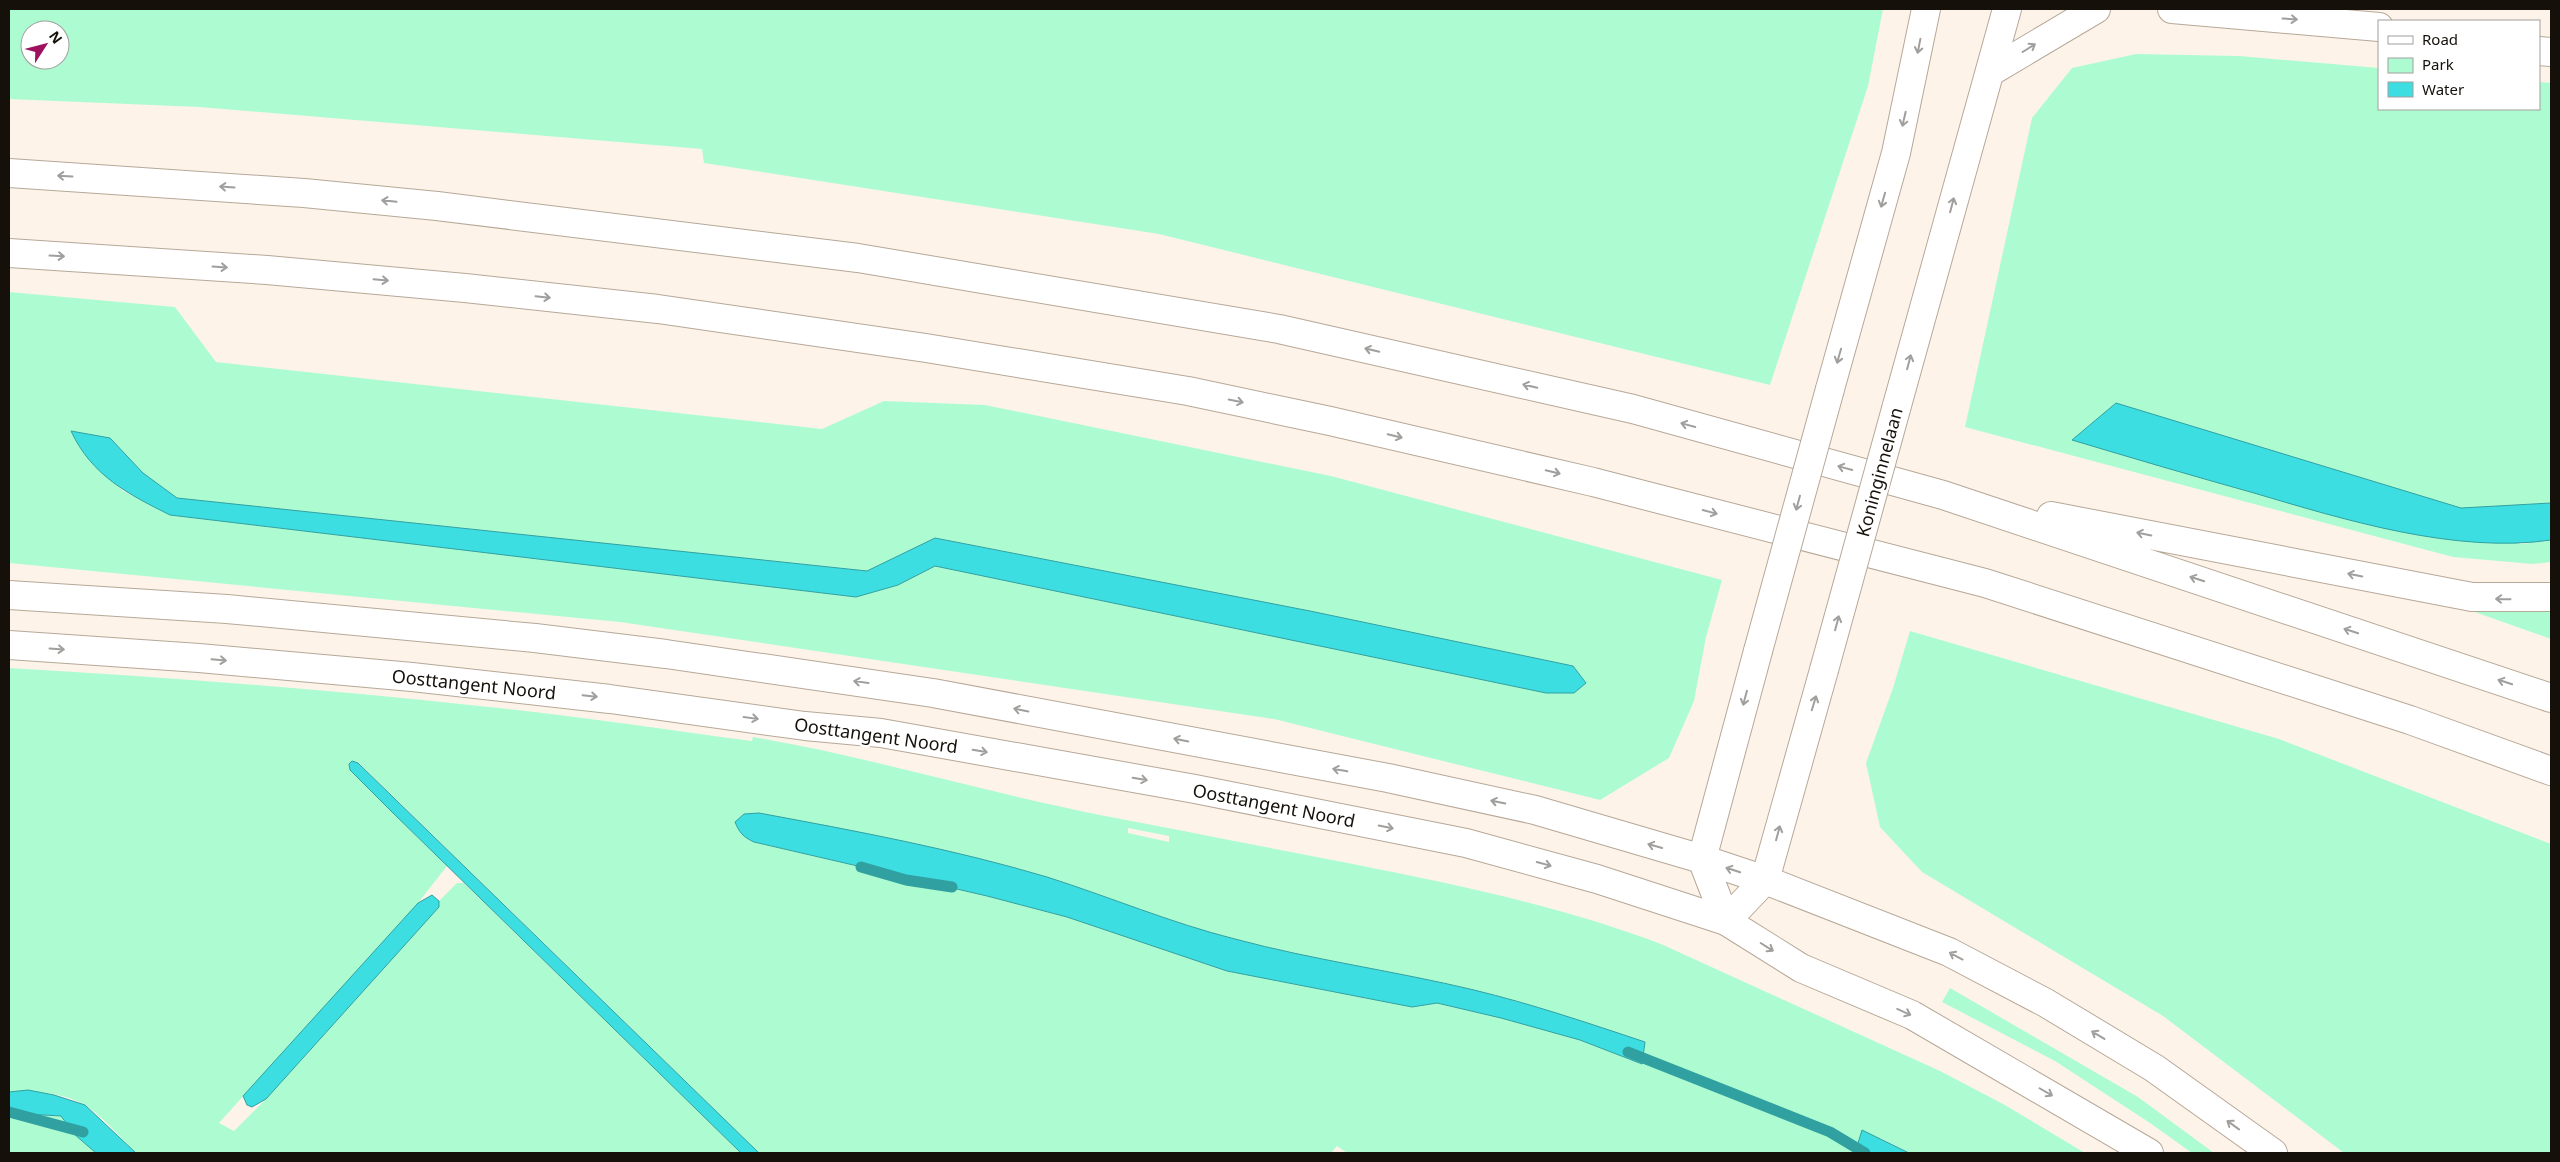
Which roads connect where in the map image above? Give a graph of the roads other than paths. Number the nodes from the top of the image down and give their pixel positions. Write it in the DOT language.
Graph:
graph roads {
  1 [pos="1926,9"];
  2 [pos="2007,9"];
  3 [pos="2096,9"];
  4 [pos="2172,9"];
  5 [pos="2378,27"];
  6 [pos="1990,72"];
  7 [pos="9,173"];
  8 [pos="9,253"];
  9 [pos="1942,494"];
  10 [pos="9,594"];
  11 [pos="2551,597"];
  12 [pos="9,646"];
  13 [pos="2551,698"];
  14 [pos="2410,720"];
  15 [pos="2551,771"];
  16 [pos="2551,782"];
  17 [pos="1702,859"];
  18 [pos="1765,880"];
  19 [pos="1726,921"];
  20 [pos="2149,1153"];
  21 [pos="2273,1153"];
  1 -- 17 [label="main road, one-way, bridge"];
  2 -- 6 [label="main road, Koninginnelaan"];
  6 -- 3 [label="main road, one-way"];
  4 -- 5 [label="main road, one-way"];
  18 -- 6 [label="main road, Koninginnelaan, one-way, bridge"];
  9 -- 7 [label="main road, one-way"];
  8 -- 14 [label="main road, one-way"];
  11 -- 9 [label="main road, one-way"];
  13 -- 9 [label="main road, one-way"];
  17 -- 10 [label="main road, one-way"];
  12 -- 19 [label="main road, Oosttangent Noord, one-way"];
  14 -- 15 [label="main road"];
  14 -- 16 [label="main road"];
  18 -- 17 [label="main road, one-way"];
  17 -- 19 [label="main road"];
  18 -- 19 [label="main road, Koninginnelaan"];
  21 -- 18 [label="main road, one-way"];
  19 -- 20 [label="main road, Oosttangent Noord, one-way"];
}
